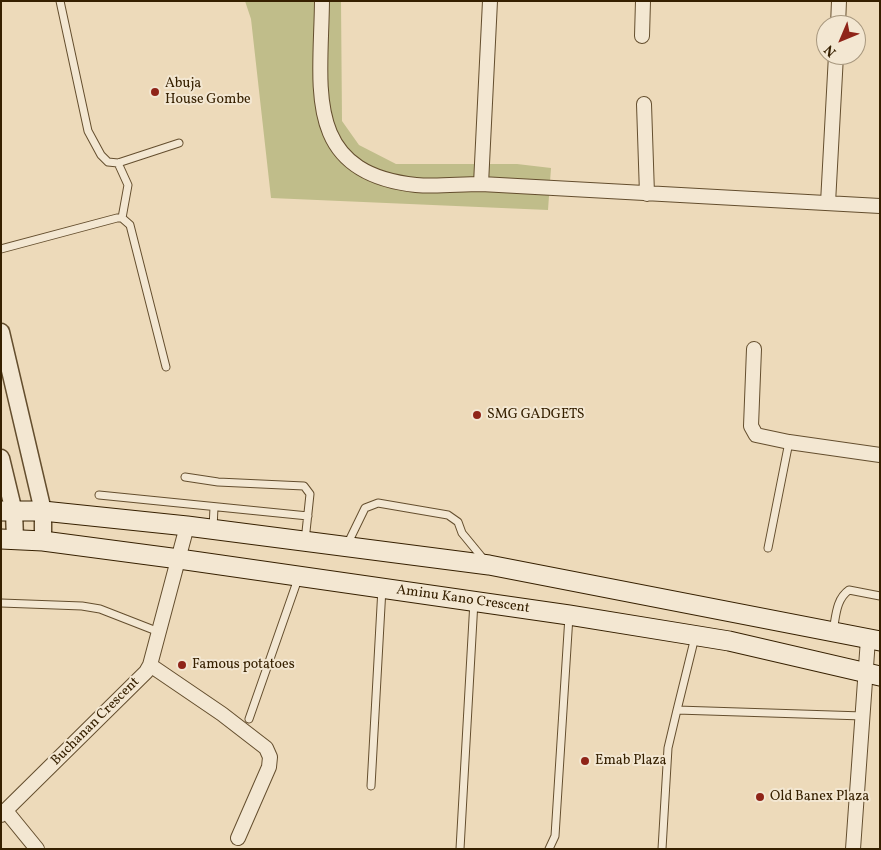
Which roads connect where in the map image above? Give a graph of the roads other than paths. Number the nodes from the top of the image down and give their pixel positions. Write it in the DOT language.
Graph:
graph roads {
  1 [pos="60,1"];
  2 [pos="322,1"];
  3 [pos="490,1"];
  4 [pos="643,1"];
  5 [pos="839,1"];
  6 [pos="838,15"];
  7 [pos="642,36"];
  8 [pos="835,65"];
  9 [pos="644,104"];
  10 [pos="179,143"];
  11 [pos="118,163"];
  12 [pos="481,184"];
  13 [pos="647,194"];
  14 [pos="828,203"];
  15 [pos="880,206"];
  16 [pos="122,218"];
  17 [pos="1,249"];
  18 [pos="1,332"];
  19 [pos="754,349"];
  20 [pos="166,367"];
  21 [pos="789,442"];
  22 [pos="880,455"];
  23 [pos="1,458"];
  24 [pos="185,477"];
  25 [pos="100,495"];
  26 [pos="214,507"];
  27 [pos="8,511"];
  28 [pos="43,511"];
  29 [pos="308,516"];
  30 [pos="187,526"];
  31 [pos="213,530"];
  32 [pos="8,539"];
  33 [pos="43,541"];
  34 [pos="305,541"];
  35 [pos="346,546"];
  36 [pos="768,548"];
  37 [pos="179,559"];
  38 [pos="489,565"];
  39 [pos="299,576"];
  40 [pos="382,588"];
  41 [pos="880,596"];
  42 [pos="474,601"];
  43 [pos="1,603"];
  44 [pos="569,616"];
  45 [pos="159,632"];
  46 [pos="833,632"];
  47 [pos="696,636"];
  48 [pos="874,640"];
  49 [pos="150,665"];
  50 [pos="872,674"];
  51 [pos="677,710"];
  52 [pos="863,716"];
  53 [pos="249,719"];
  54 [pos="371,786"];
  55 [pos="3,813"];
  56 [pos="238,838"];
  57 [pos="37,849"];
  58 [pos="460,849"];
  59 [pos="549,849"];
  60 [pos="662,849"];
  61 [pos="854,849"];
  1 -- 11 [label="lane"];
  2 -- 12 [label="street"];
  3 -- 12 [label="street"];
  4 -- 7 [label="street"];
  5 -- 6 [label="street"];
  8 -- 14 [label="street"];
  9 -- 13 [label="street"];
  10 -- 11 [label="lane"];
  11 -- 16 [label="lane"];
  12 -- 13 [label="street"];
  13 -- 14 [label="street"];
  14 -- 15 [label="street"];
  16 -- 17 [label="lane"];
  16 -- 20 [label="lane"];
  18 -- 28 [label="street"];
  19 -- 21 [label="street"];
  21 -- 22 [label="street"];
  21 -- 36 [label="lane"];
  23 -- 27 [label="street, Aminu Kano Crescent"];
  24 -- 29 [label="lane"];
  25 -- 26 [label="lane"];
  26 -- 29 [label="lane"];
  26 -- 31 [label="lane"];
  27 -- 28 [label="main road"];
  27 -- 32 [label="street, Aminu Kano Crescent"];
  28 -- 30 [label="main road"];
  28 -- 33 [label="street"];
  29 -- 34 [label="lane"];
  30 -- 31 [label="main road"];
  30 -- 37 [label="street, Buchanan Crescent"];
  31 -- 34 [label="main road"];
  32 -- 33 [label="main road, Aminu Kano Crescent"];
  33 -- 37 [label="main road, Aminu Kano Crescent"];
  34 -- 35 [label="main road"];
  35 -- 38 [label="main road"];
  35 -- 38 [label="lane"];
  37 -- 39 [label="main road, Aminu Kano Crescent"];
  37 -- 45 [label="street, Buchanan Crescent"];
  38 -- 46 [label="main road"];
  39 -- 40 [label="main road, Aminu Kano Crescent"];
  39 -- 53 [label="lane"];
  40 -- 42 [label="main road, Aminu Kano Crescent"];
  40 -- 54 [label="lane"];
  41 -- 46 [label="lane"];
  42 -- 44 [label="main road, Aminu Kano Crescent"];
  42 -- 58 [label="lane"];
  43 -- 45 [label="lane"];
  44 -- 47 [label="main road, Aminu Kano Crescent"];
  44 -- 59 [label="lane"];
  45 -- 49 [label="street, Buchanan Crescent"];
  46 -- 48 [label="main road"];
  47 -- 50 [label="main road, Aminu Kano Crescent"];
  47 -- 51 [label="lane"];
  48 -- 50 [label="street"];
  49 -- 55 [label="street, Buchanan Crescent"];
  49 -- 56 [label="street"];
  50 -- 52 [label="street"];
  51 -- 52 [label="lane"];
  51 -- 60 [label="lane"];
  52 -- 61 [label="street"];
  55 -- 57 [label="street"];
}
